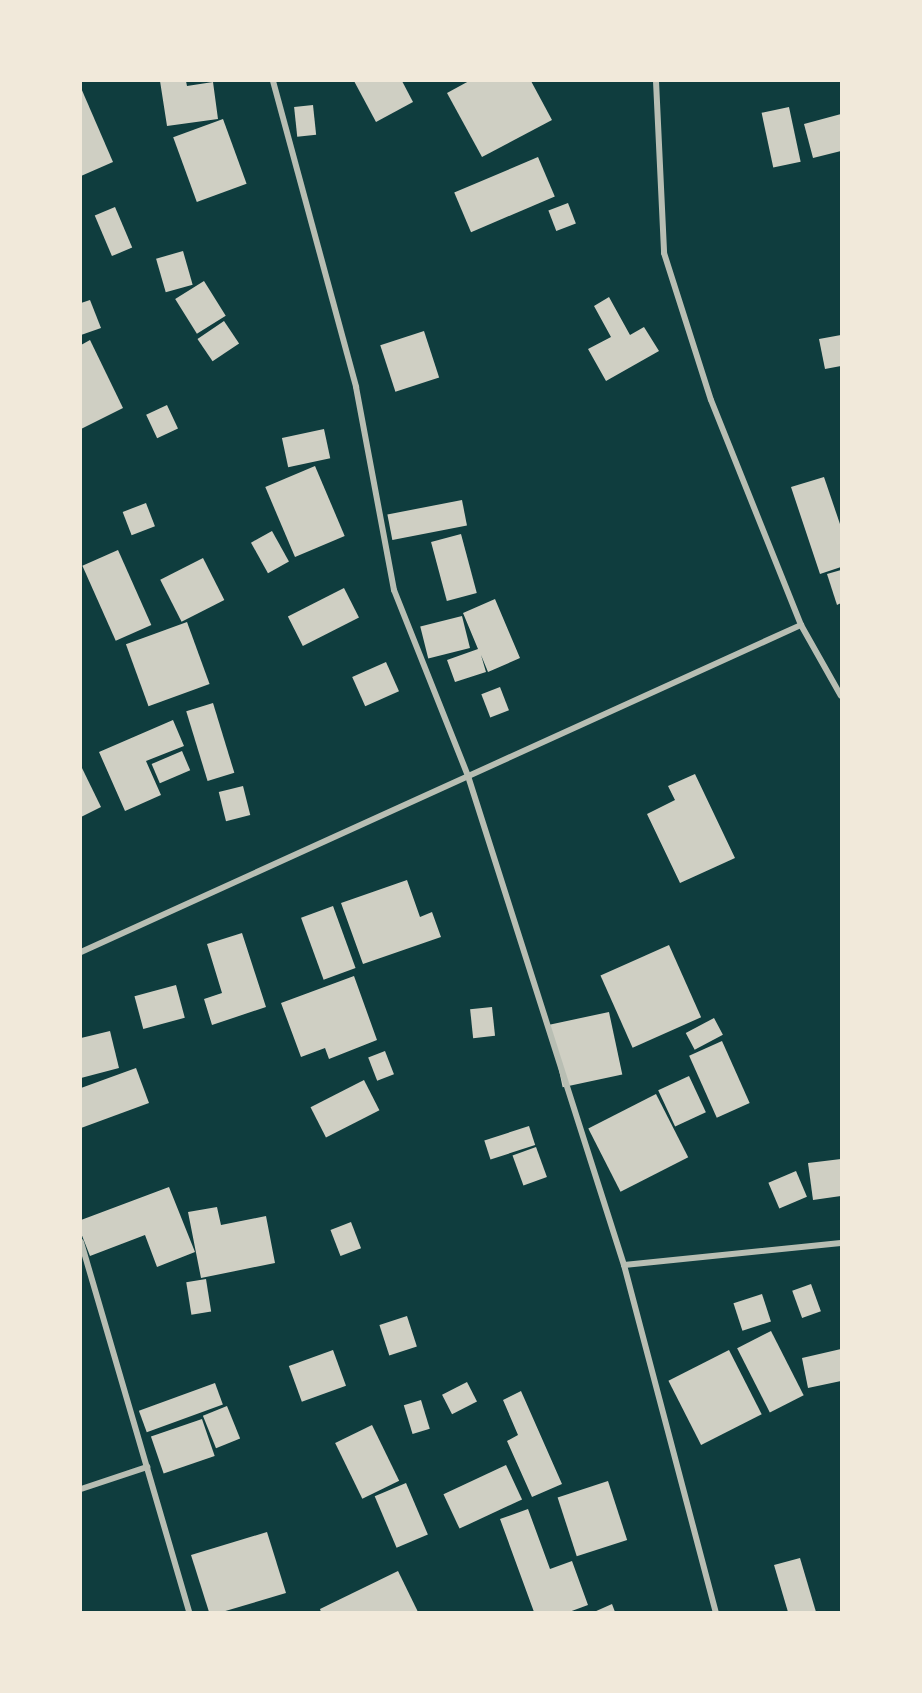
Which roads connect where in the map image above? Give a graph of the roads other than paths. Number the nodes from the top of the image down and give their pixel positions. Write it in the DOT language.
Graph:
graph roads {
  1 [pos="273,81"];
  2 [pos="656,81"];
  3 [pos="801,625"];
  4 [pos="841,696"];
  5 [pos="468,776"];
  6 [pos="81,952"];
  7 [pos="81,1242"];
  8 [pos="841,1243"];
  9 [pos="624,1265"];
  10 [pos="147,1467"];
  11 [pos="81,1489"];
  12 [pos="189,1612"];
  13 [pos="716,1612"];
  1 -- 5 [label="street"];
  2 -- 3 [label="street"];
  3 -- 4 [label="street"];
  3 -- 5 [label="street"];
  5 -- 6 [label="street"];
  5 -- 9 [label="street"];
  7 -- 10 [label="street"];
  8 -- 9 [label="street"];
  9 -- 13 [label="street"];
  10 -- 11 [label="street"];
  10 -- 12 [label="street"];
}
